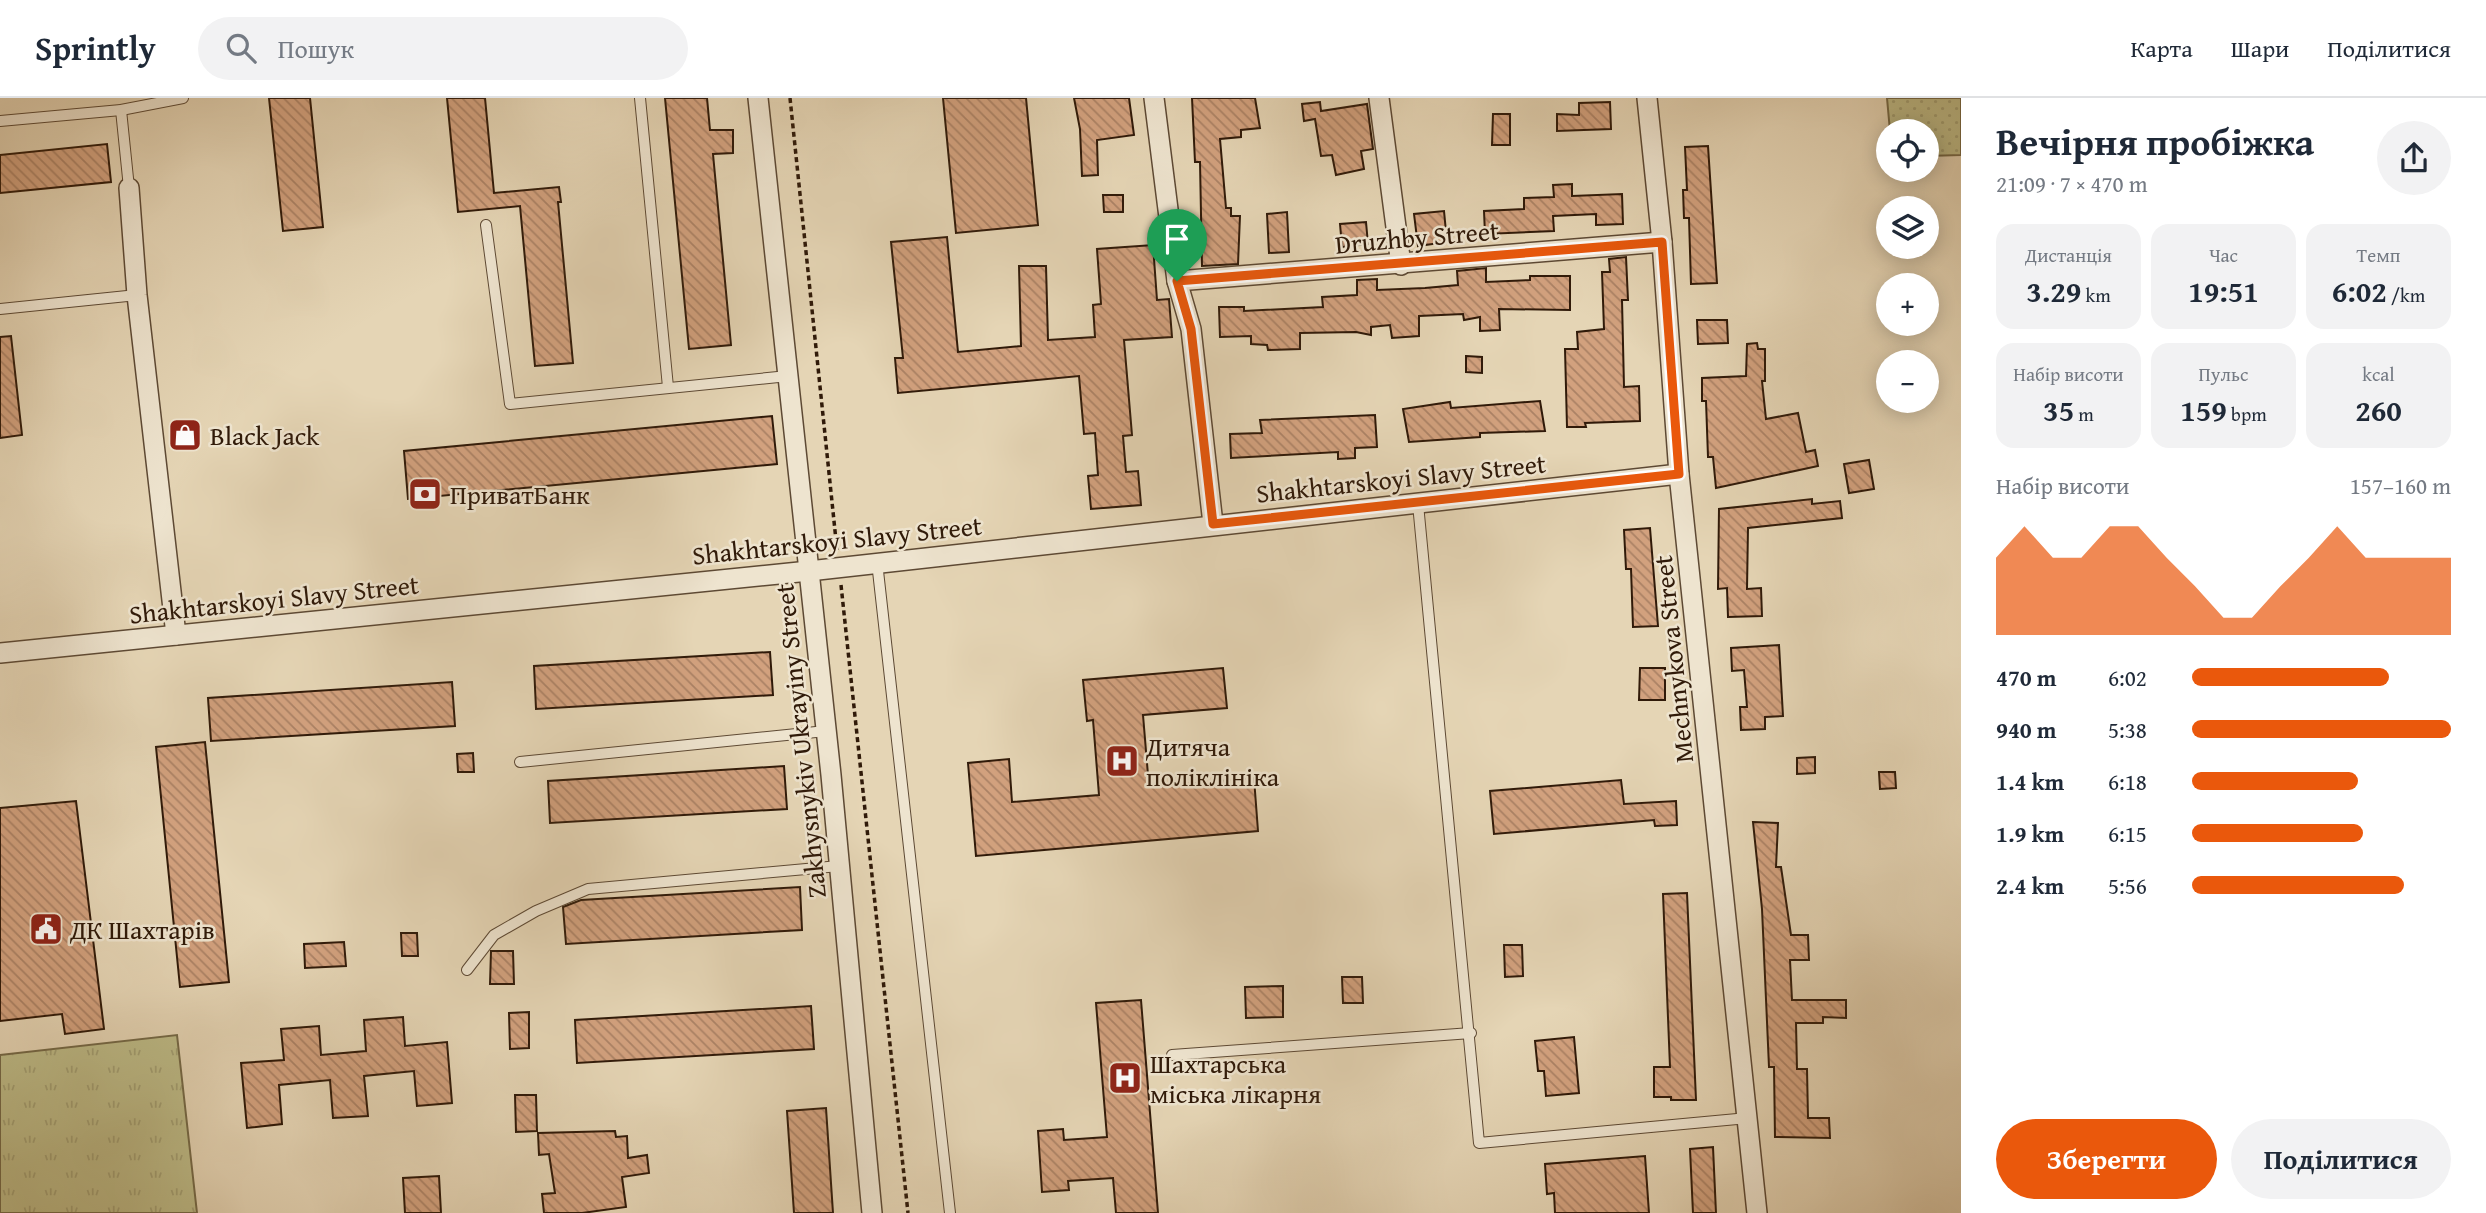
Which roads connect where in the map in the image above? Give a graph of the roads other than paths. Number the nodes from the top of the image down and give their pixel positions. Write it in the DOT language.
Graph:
graph roads {
  1 [pos="183,98"];
  2 [pos="640,98"];
  3 [pos="758,98"];
  4 [pos="1154,98"];
  5 [pos="1380,98"];
  6 [pos="1647,98"];
  7 [pos="121,110"];
  8 [pos="0,121"];
  9 [pos="129,188"];
  10 [pos="486,225"];
  11 [pos="1662,242"];
  12 [pos="1401,265"];
  13 [pos="1177,281"];
  14 [pos="137,295"];
  15 [pos="0,309"];
  16 [pos="788,376"];
  17 [pos="668,387"];
  18 [pos="1679,474"];
  19 [pos="1419,504"];
  20 [pos="1213,524"];
  21 [pos="877,562"];
  22 [pos="809,571"];
  23 [pos="176,635"];
  24 [pos="0,653"];
  25 [pos="826,731"];
  26 [pos="520,762"];
  27 [pos="839,866"];
  28 [pos="467,970"];
  29 [pos="1471,1033"];
  30 [pos="1172,1055"];
  31 [pos="1748,1118"];
  32 [pos="872,1213"];
  33 [pos="950,1213"];
  34 [pos="1757,1213"];
  1 -- 7 [label="lane"];
  2 -- 17 [label="lane"];
  3 -- 16 [label="street, Zakhysnykiv Ukrayiny Street"];
  4 -- 13 [label="street"];
  5 -- 12 [label="street"];
  6 -- 11 [label="street, Mechnykova Street"];
  7 -- 8 [label="lane"];
  7 -- 9 [label="lane"];
  9 -- 14 [label="street"];
  10 -- 17 [label="lane"];
  11 -- 12 [label="street, Druzhby Street"];
  11 -- 18 [label="street, Mechnykova Street"];
  12 -- 13 [label="street, Druzhby Street"];
  13 -- 20 [label="street"];
  14 -- 15 [label="lane"];
  14 -- 23 [label="street"];
  16 -- 17 [label="lane"];
  16 -- 22 [label="street, Zakhysnykiv Ukrayiny Street"];
  18 -- 19 [label="street, Shakhtarskoyi Slavy Street"];
  18 -- 31 [label="street, Mechnykova Street"];
  19 -- 20 [label="street, Shakhtarskoyi Slavy Street"];
  19 -- 29 [label="lane"];
  20 -- 21 [label="street, Shakhtarskoyi Slavy Street"];
  21 -- 22 [label="street, Shakhtarskoyi Slavy Street"];
  21 -- 33 [label="lane"];
  22 -- 23 [label="street, Shakhtarskoyi Slavy Street"];
  22 -- 25 [label="street, Zakhysnykiv Ukrayiny Street"];
  23 -- 24 [label="street, Shakhtarskoyi Slavy Street"];
  25 -- 26 [label="lane"];
  25 -- 27 [label="street, Zakhysnykiv Ukrayiny Street"];
  27 -- 28 [label="lane"];
  27 -- 32 [label="street, Zakhysnykiv Ukrayiny Street"];
  29 -- 30 [label="lane"];
  29 -- 31 [label="lane"];
  31 -- 34 [label="street, Mechnykova Street"];
}
